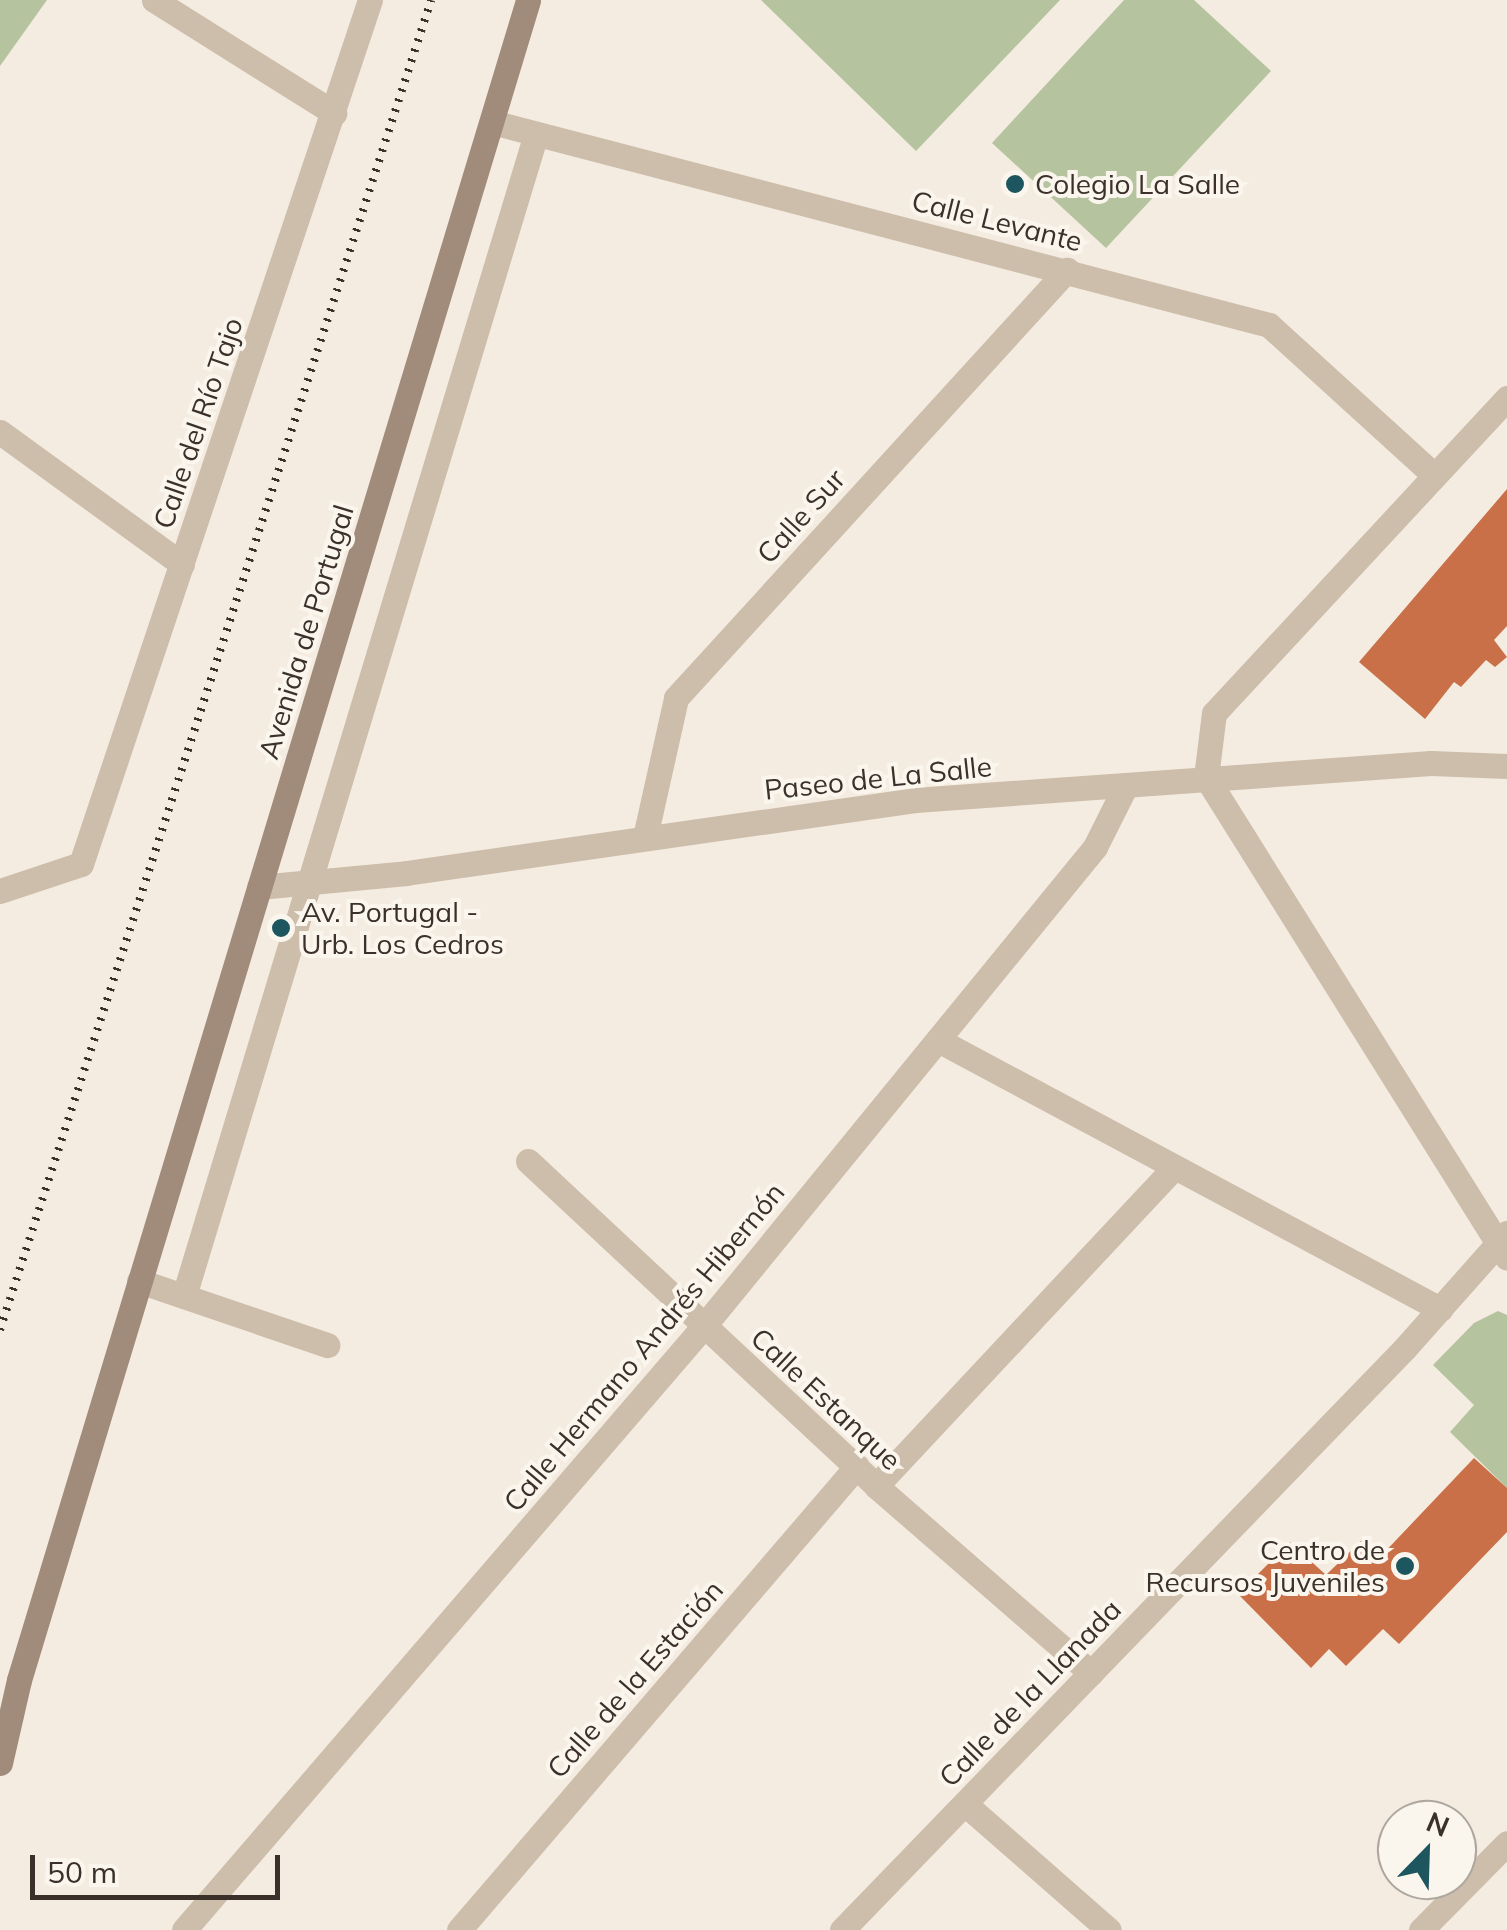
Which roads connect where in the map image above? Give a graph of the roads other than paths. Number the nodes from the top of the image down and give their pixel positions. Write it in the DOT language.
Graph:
graph roads {
  1 [pos="154,0"];
  2 [pos="370,0"];
  3 [pos="528,0"];
  4 [pos="334,114"];
  5 [pos="492,122"];
  6 [pos="536,134"];
  7 [pos="1067,270"];
  8 [pos="1507,398"];
  9 [pos="0,432"];
  10 [pos="1434,475"];
  11 [pos="182,564"];
  12 [pos="1507,766"];
  13 [pos="1206,776"];
  14 [pos="1126,785"];
  15 [pos="645,837"];
  16 [pos="314,882"];
  17 [pos="259,886"];
  18 [pos="0,891"];
  19 [pos="938,1040"];
  20 [pos="528,1162"];
  21 [pos="1174,1166"];
  22 [pos="1504,1245"];
  23 [pos="140,1281"];
  24 [pos="184,1296"];
  25 [pos="1440,1309"];
  26 [pos="703,1327"];
  27 [pos="327,1344"];
  28 [pos="857,1466"];
  29 [pos="876,1486"];
  30 [pos="1091,1672"];
  31 [pos="0,1763"];
  32 [pos="965,1804"];
  33 [pos="1507,1843"];
  34 [pos="184,1930"];
  35 [pos="459,1930"];
  36 [pos="842,1930"];
  37 [pos="1109,1930"];
  38 [pos="1421,1930"];
  1 -- 4 [label="street"];
  2 -- 4 [label="street, Calle del Río Tajo"];
  3 -- 5 [label="street, Avenida de Portugal"];
  4 -- 11 [label="street, Calle del Río Tajo"];
  5 -- 6 [label="street, Calle Levante"];
  5 -- 17 [label="street, Avenida de Portugal"];
  6 -- 7 [label="street, Calle Levante"];
  6 -- 16 [label="street"];
  7 -- 10 [label="street, Calle Levante"];
  7 -- 15 [label="street, Calle Sur"];
  8 -- 10 [label="street"];
  9 -- 11 [label="street"];
  10 -- 13 [label="street"];
  11 -- 18 [label="street, Calle del Río Tajo"];
  12 -- 13 [label="street, Paseo de La Salle"];
  13 -- 14 [label="street, Paseo de La Salle"];
  13 -- 22 [label="street"];
  14 -- 15 [label="street, Paseo de La Salle"];
  14 -- 19 [label="street, Calle Hermano Andrés Hibernón"];
  15 -- 16 [label="street, Paseo de La Salle"];
  16 -- 17 [label="street, Paseo de La Salle"];
  16 -- 24 [label="street"];
  17 -- 23 [label="street, Avenida de Portugal"];
  19 -- 21 [label="street"];
  19 -- 26 [label="street, Calle Hermano Andrés Hibernón"];
  20 -- 26 [label="street, Calle Estanque"];
  21 -- 25 [label="street"];
  21 -- 29 [label="street"];
  22 -- 25 [label="street, Calle de la Llanada"];
  23 -- 24 [label="street"];
  23 -- 31 [label="street, Avenida de Portugal"];
  24 -- 27 [label="street"];
  25 -- 30 [label="street, Calle de la Llanada"];
  26 -- 28 [label="street, Calle Estanque"];
  26 -- 34 [label="street, Calle Hermano Andrés Hibernón"];
  28 -- 29 [label="street, Calle Estanque"];
  28 -- 35 [label="street, Calle de la Estación"];
  29 -- 30 [label="street, Calle Estanque"];
  30 -- 32 [label="street, Calle de la Llanada"];
  32 -- 36 [label="street, Calle de la Llanada"];
  32 -- 37 [label="street"];
  33 -- 38 [label="street"];
}
